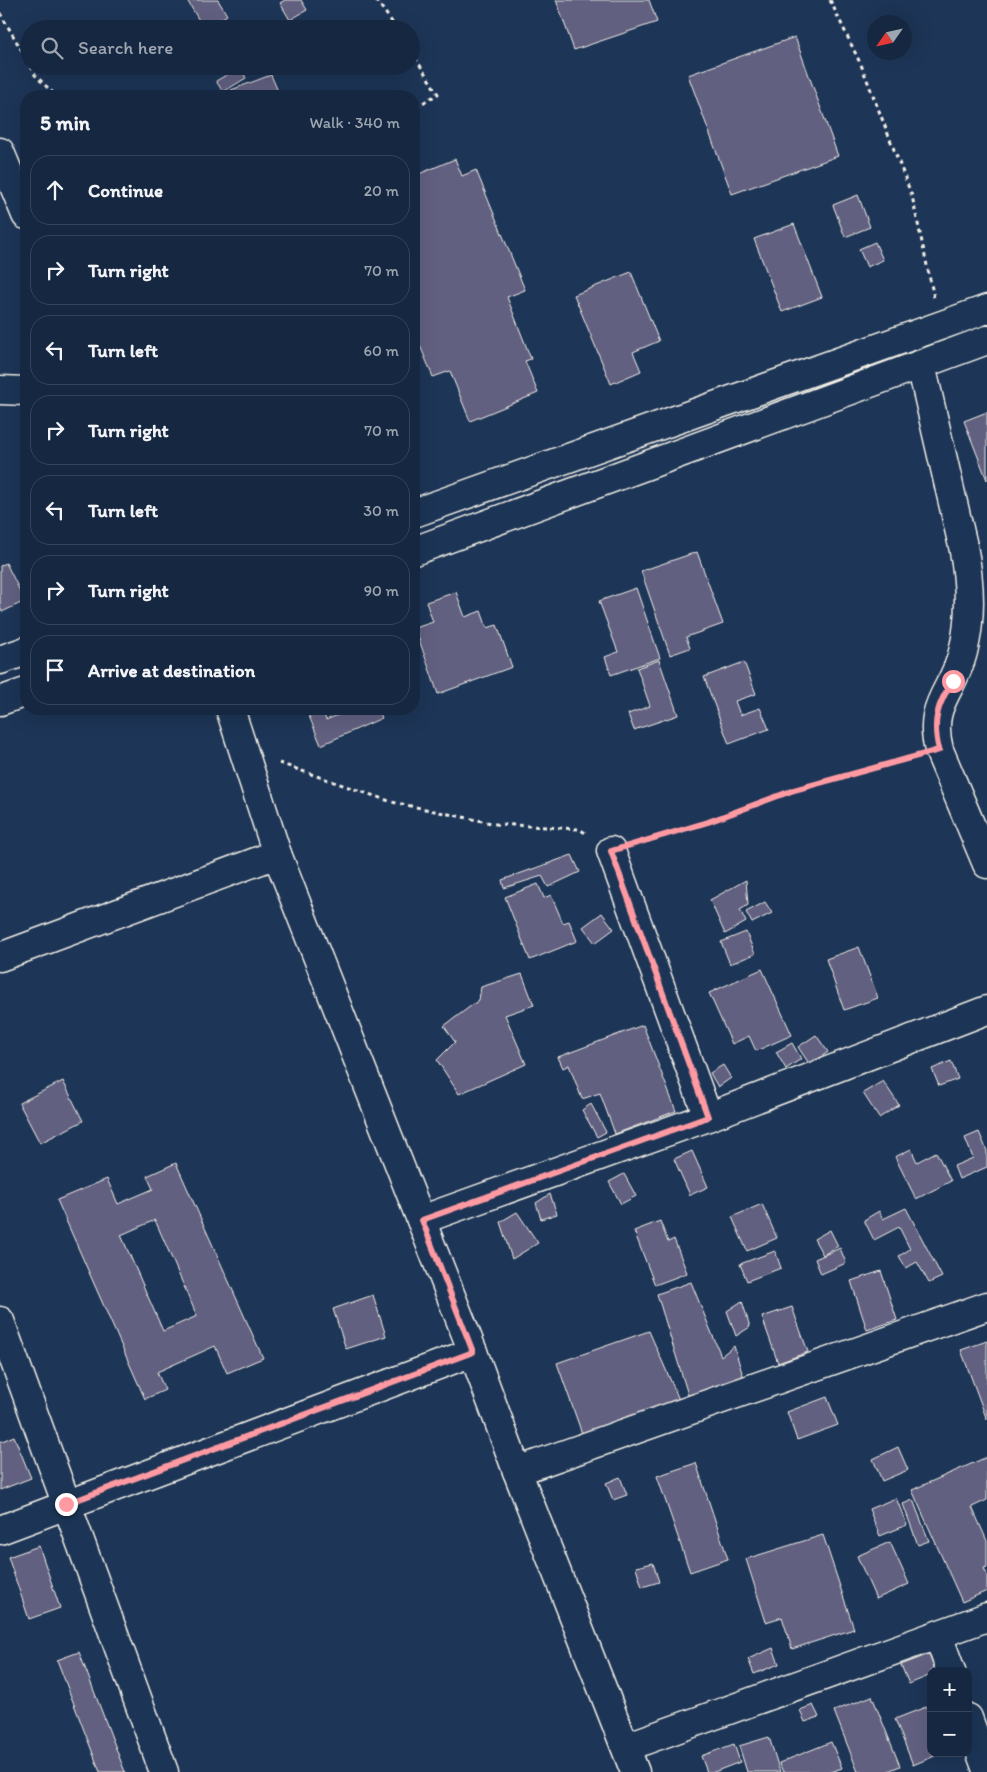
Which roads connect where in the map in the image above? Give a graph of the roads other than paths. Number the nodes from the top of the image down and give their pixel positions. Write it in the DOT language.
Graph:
graph roads {
  1 [pos="0,152"];
  2 [pos="20,200"];
  3 [pos="987,310"];
  4 [pos="987,340"];
  5 [pos="921,365"];
  6 [pos="0,390"];
  7 [pos="20,391"];
  8 [pos="420,510"];
  9 [pos="420,549"];
  10 [pos="20,653"];
  11 [pos="0,660"];
  12 [pos="20,694"];
  13 [pos="0,701"];
  14 [pos="232,715"];
  15 [pos="611,851"];
  16 [pos="277,854"];
  17 [pos="987,864"];
  18 [pos="0,957"];
  19 [pos="987,1010"];
  20 [pos="708,1117"];
  21 [pos="422,1220"];
  22 [pos="987,1306"];
  23 [pos="0,1321"];
  24 [pos="473,1352"];
  25 [pos="517,1471"];
  26 [pos="66,1504"];
  27 [pos="0,1530"];
  28 [pos="987,1617"];
  29 [pos="938,1634"];
  30 [pos="950,1667"];
  31 [pos="972,1729"];
  32 [pos="626,1747"];
  33 [pos="987,1770"];
  34 [pos="164,1772"];
  35 [pos="635,1772"];
  1 -- 2 [label="street"];
  3 -- 8 [label="street"];
  4 -- 5 [label="street"];
  5 -- 9 [label="street"];
  5 -- 17 [label="street"];
  6 -- 7 [label="street"];
  10 -- 11 [label="street"];
  12 -- 13 [label="street"];
  14 -- 16 [label="street"];
  15 -- 20 [label="street"];
  16 -- 18 [label="street"];
  16 -- 21 [label="street"];
  19 -- 20 [label="street"];
  20 -- 21 [label="street"];
  21 -- 24 [label="street"];
  22 -- 25 [label="street"];
  23 -- 26 [label="street"];
  24 -- 25 [label="street"];
  24 -- 26 [label="street"];
  25 -- 32 [label="street"];
  26 -- 27 [label="street"];
  26 -- 34 [label="street"];
  28 -- 29 [label="street"];
  29 -- 30 [label="street"];
  29 -- 32 [label="street"];
  31 -- 33 [label="street"];
  32 -- 35 [label="street"];
}
